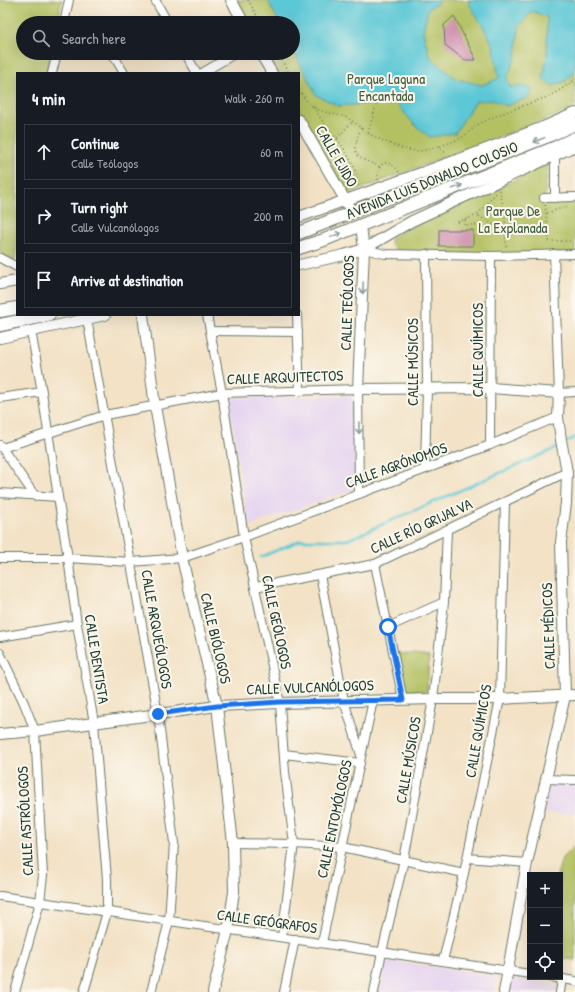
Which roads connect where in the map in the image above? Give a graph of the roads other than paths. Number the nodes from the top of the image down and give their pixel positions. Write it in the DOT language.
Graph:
graph roads {
  1 [pos="69,0"];
  2 [pos="155,0"];
  3 [pos="231,0"];
  4 [pos="66,16"];
  5 [pos="164,16"];
  6 [pos="240,16"];
  7 [pos="55,60"];
  8 [pos="116,60"];
  9 [pos="189,60"];
  10 [pos="224,60"];
  11 [pos="264,60"];
  12 [pos="52,72"];
  13 [pos="123,72"];
  14 [pos="196,72"];
  15 [pos="204,72"];
  16 [pos="271,72"];
  17 [pos="575,113"];
  18 [pos="300,122"];
  19 [pos="575,124"];
  20 [pos="575,138"];
  21 [pos="575,146"];
  22 [pos="555,156"];
  23 [pos="575,197"];
  24 [pos="555,198"];
  25 [pos="545,201"];
  26 [pos="347,204"];
  27 [pos="300,217"];
  28 [pos="300,233"];
  29 [pos="362,234"];
  30 [pos="381,238"];
  31 [pos="300,248"];
  32 [pos="364,249"];
  33 [pos="385,254"];
  34 [pos="426,254"];
  35 [pos="554,254"];
  36 [pos="575,254"];
  37 [pos="491,256"];
  38 [pos="0,258"];
  39 [pos="300,265"];
  40 [pos="16,266"];
  41 [pos="16,281"];
  42 [pos="0,284"];
  43 [pos="16,301"];
  44 [pos="9,309"];
  45 [pos="44,316"];
  46 [pos="100,316"];
  47 [pos="143,316"];
  48 [pos="207,316"];
  49 [pos="297,316"];
  50 [pos="87,319"];
  51 [pos="0,325"];
  52 [pos="31,331"];
  53 [pos="210,331"];
  54 [pos="298,332"];
  55 [pos="0,338"];
  56 [pos="490,388"];
  57 [pos="427,389"];
  58 [pos="358,390"];
  59 [pos="300,391"];
  60 [pos="42,392"];
  61 [pos="575,392"];
  62 [pos="222,393"];
  63 [pos="559,393"];
  64 [pos="0,398"];
  65 [pos="155,406"];
  66 [pos="105,416"];
  67 [pos="558,418"];
  68 [pos="48,433"];
  69 [pos="490,445"];
  70 [pos="1,447"];
  71 [pos="568,457"];
  72 [pos="425,469"];
  73 [pos="568,472"];
  74 [pos="0,493"];
  75 [pos="359,494"];
  76 [pos="35,496"];
  77 [pos="58,498"];
  78 [pos="505,502"];
  79 [pos="447,530"];
  80 [pos="244,537"];
  81 [pos="0,558"];
  82 [pos="68,558"];
  83 [pos="182,558"];
  84 [pos="130,562"];
  85 [pos="375,564"];
  86 [pos="320,575"];
  87 [pos="255,587"];
  88 [pos="444,602"];
  89 [pos="77,624"];
  90 [pos="388,627"];
  91 [pos="0,637"];
  92 [pos="0,654"];
  93 [pos="570,696"];
  94 [pos="433,699"];
  95 [pos="500,699"];
  96 [pos="373,700"];
  97 [pos="403,700"];
  98 [pos="344,701"];
  99 [pos="280,702"];
  100 [pos="217,706"];
  101 [pos="158,714"];
  102 [pos="94,723"];
  103 [pos="35,731"];
  104 [pos="0,734"];
  105 [pos="284,754"];
  106 [pos="361,759"];
  107 [pos="546,779"];
  108 [pos="575,780"];
  109 [pos="233,843"];
  110 [pos="294,844"];
  111 [pos="342,847"];
  112 [pos="467,858"];
  113 [pos="404,860"];
  114 [pos="527,863"];
  115 [pos="464,873"];
  116 [pos="0,896"];
  117 [pos="40,902"];
  118 [pos="107,912"];
  119 [pos="169,921"];
  120 [pos="228,930"];
  121 [pos="282,938"];
  122 [pos="295,940"];
  123 [pos="322,943"];
  124 [pos="382,952"];
  125 [pos="443,961"];
  126 [pos="508,971"];
  127 [pos="527,974"];
  128 [pos="563,979"];
  129 [pos="562,980"];
  130 [pos="575,980"];
  131 [pos="16,992"];
  132 [pos="84,992"];
  133 [pos="151,992"];
  134 [pos="213,992"];
  135 [pos="284,992"];
  136 [pos="374,992"];
  137 [pos="504,992"];
  138 [pos="560,992"];
  1 -- 4 [label="street"];
  2 -- 5 [label="street"];
  3 -- 6 [label="street"];
  7 -- 12 [label="street"];
  8 -- 13 [label="street"];
  9 -- 14 [label="street"];
  10 -- 15 [label="street"];
  11 -- 16 [label="street"];
  17 -- 26 [label="street, AVENIDA LUIS DONALDO COLOSIO"];
  18 -- 26 [label="street, CALLE EJIDO"];
  19 -- 28 [label="main road, AVENIDA LUIS DONALDO COLOSIO, one-way"];
  31 -- 20 [label="main road, AVENIDA LUIS DONALDO COLOSIO, one-way"];
  21 -- 22 [label="street"];
  22 -- 24 [label="street"];
  22 -- 30 [label="street"];
  23 -- 24 [label="street"];
  24 -- 25 [label="street"];
  26 -- 27 [label="street, AVENIDA LUIS DONALDO COLOSIO"];
  29 -- 32 [label="street, CALLE TEÓLOGOS"];
  30 -- 32 [label="street"];
  30 -- 33 [label="street"];
  32 -- 33 [label="street"];
  32 -- 39 [label="street"];
  32 -- 58 [label="street, CALLE TEÓLOGOS, one-way"];
  33 -- 34 [label="street"];
  34 -- 37 [label="street"];
  34 -- 57 [label="street, CALLE MÚSICOS"];
  35 -- 36 [label="street"];
  35 -- 37 [label="street"];
  35 -- 63 [label="street, CALLE MÉDICOS"];
  37 -- 56 [label="street, CALLE QUÍMICOS"];
  38 -- 40 [label="street"];
  41 -- 42 [label="street"];
  43 -- 44 [label="main road"];
  45 -- 51 [label="main road"];
  46 -- 50 [label="street"];
  47 -- 65 [label="street, CALLE BIÓLOGOS"];
  48 -- 53 [label="street, CALLE GEÓLOGOS"];
  49 -- 54 [label="street"];
  50 -- 52 [label="street"];
  50 -- 66 [label="street, CALLE ARQUEÓLOGOS"];
  52 -- 55 [label="street"];
  52 -- 60 [label="street, CALLE DENTISTA"];
  53 -- 54 [label="street"];
  53 -- 62 [label="street, CALLE GEÓLOGOS"];
  54 -- 59 [label="street"];
  56 -- 57 [label="street, CALLE ARQUITECTOS"];
  56 -- 63 [label="street, CALLE ARQUITECTOS"];
  56 -- 69 [label="street, CALLE QUÍMICOS"];
  57 -- 58 [label="street, CALLE ARQUITECTOS"];
  57 -- 72 [label="street, CALLE MÚSICOS"];
  58 -- 59 [label="street, CALLE ARQUITECTOS"];
  58 -- 75 [label="street, CALLE TEÓLOGOS, one-way"];
  59 -- 62 [label="street, CALLE ARQUITECTOS"];
  60 -- 64 [label="street"];
  60 -- 68 [label="street, CALLE DENTISTA"];
  61 -- 63 [label="street, CALLE ARQUITECTOS"];
  62 -- 65 [label="street, CALLE ARQUITECTOS"];
  62 -- 80 [label="street, CALLE GEÓLOGOS"];
  63 -- 67 [label="street, CALLE MÉDICOS"];
  65 -- 66 [label="street, CALLE ARQUITECTOS"];
  65 -- 83 [label="street, CALLE BIÓLOGOS"];
  66 -- 68 [label="street, CALLE ARQUITECTOS"];
  66 -- 84 [label="street, CALLE ARQUEÓLOGOS"];
  67 -- 69 [label="street, CALLE AGRÓNOMOS"];
  67 -- 71 [label="street, CALLE MÉDICOS"];
  68 -- 70 [label="street, CALLE ARQUITECTOS"];
  68 -- 77 [label="street, CALLE DENTISTA"];
  69 -- 72 [label="street, CALLE AGRÓNOMOS"];
  70 -- 76 [label="street"];
  71 -- 73 [label="street, CALLE MÉDICOS"];
  72 -- 75 [label="street, CALLE AGRÓNOMOS"];
  73 -- 78 [label="street, CALLE RÍO GRIJALVA"];
  73 -- 93 [label="street, CALLE MÉDICOS"];
  74 -- 76 [label="street"];
  75 -- 80 [label="street, CALLE AGRÓNOMOS"];
  76 -- 77 [label="street"];
  77 -- 82 [label="street, CALLE DENTISTA"];
  78 -- 79 [label="street, CALLE RÍO GRIJALVA"];
  78 -- 95 [label="street, CALLE QUÍMICOS"];
  79 -- 85 [label="street, CALLE RÍO GRIJALVA"];
  79 -- 88 [label="street, CALLE MÚSICOS"];
  80 -- 83 [label="street, CALLE AGRÓNOMOS"];
  80 -- 87 [label="street, CALLE GEÓLOGOS"];
  81 -- 82 [label="street"];
  82 -- 84 [label="street"];
  82 -- 89 [label="street, CALLE DENTISTA"];
  83 -- 84 [label="street, CALLE AGRÓNOMOS"];
  83 -- 100 [label="street, CALLE BIÓLOGOS"];
  84 -- 101 [label="street, CALLE ARQUEÓLOGOS"];
  85 -- 86 [label="street, CALLE RÍO GRIJALVA"];
  85 -- 90 [label="street"];
  86 -- 87 [label="street, CALLE RÍO GRIJALVA"];
  86 -- 98 [label="street"];
  87 -- 99 [label="street, CALLE GEÓLOGOS"];
  88 -- 90 [label="street"];
  88 -- 94 [label="street, CALLE MÚSICOS"];
  89 -- 91 [label="street"];
  89 -- 102 [label="street, CALLE DENTISTA"];
  90 -- 97 [label="street"];
  92 -- 103 [label="street, CALLE ASTRÓLOGOS"];
  93 -- 95 [label="street, CALLE VULCANÓLOGOS"];
  93 -- 107 [label="street, CALLE MÉDICOS"];
  94 -- 95 [label="street, CALLE VULCANÓLOGOS"];
  94 -- 97 [label="street, CALLE VULCANÓLOGOS"];
  94 -- 113 [label="street, CALLE MÚSICOS"];
  95 -- 112 [label="street, CALLE QUÍMICOS"];
  96 -- 97 [label="street, CALLE VULCANÓLOGOS"];
  96 -- 98 [label="street, CALLE VULCANÓLOGOS"];
  96 -- 106 [label="street, CALLE ENTOMÓLOGOS"];
  98 -- 99 [label="street, CALLE VULCANÓLOGOS"];
  98 -- 106 [label="street"];
  99 -- 100 [label="street, CALLE VULCANÓLOGOS"];
  99 -- 105 [label="street, CALLE GEÓLOGOS"];
  100 -- 101 [label="street, CALLE VULCANÓLOGOS"];
  100 -- 109 [label="street, CALLE BIÓLOGOS"];
  101 -- 102 [label="street, CALLE VULCANÓLOGOS"];
  101 -- 119 [label="street, CALLE ARQUEÓLOGOS"];
  102 -- 103 [label="street, CALLE VULCANÓLOGOS"];
  102 -- 118 [label="street, CALLE DENTISTA"];
  103 -- 104 [label="street, CALLE VULCANÓLOGOS"];
  103 -- 117 [label="street, CALLE ASTRÓLOGOS"];
  105 -- 106 [label="street"];
  105 -- 110 [label="street, CALLE GEÓLOGOS"];
  106 -- 111 [label="street, CALLE ENTOMÓLOGOS"];
  107 -- 108 [label="street"];
  107 -- 114 [label="street, CALLE MÉDICOS"];
  109 -- 110 [label="street"];
  109 -- 120 [label="street, CALLE BIÓLOGOS"];
  110 -- 111 [label="street"];
  110 -- 121 [label="street, CALLE GEÓLOGOS"];
  111 -- 113 [label="street"];
  111 -- 123 [label="street, CALLE ENTOMÓLOGOS"];
  112 -- 114 [label="street"];
  112 -- 115 [label="street, CALLE QUÍMICOS"];
  113 -- 115 [label="street"];
  113 -- 124 [label="street, CALLE MÚSICOS"];
  114 -- 126 [label="street, CALLE MÉDICOS"];
  115 -- 125 [label="street, CALLE QUÍMICOS"];
  116 -- 117 [label="street, CALLE GEÓGRAFOS"];
  117 -- 118 [label="street, CALLE GEÓGRAFOS"];
  117 -- 131 [label="street, CALLE ASTRÓLOGOS"];
  118 -- 119 [label="street, CALLE GEÓGRAFOS"];
  118 -- 132 [label="street, CALLE DENTISTA"];
  119 -- 120 [label="street, CALLE GEÓGRAFOS"];
  119 -- 133 [label="street, CALLE ARQUEÓLOGOS"];
  120 -- 121 [label="street, CALLE GEÓGRAFOS"];
  120 -- 134 [label="street, CALLE BIÓLOGOS"];
  121 -- 122 [label="street, CALLE GEÓGRAFOS"];
  122 -- 123 [label="street, CALLE GEÓGRAFOS"];
  122 -- 135 [label="street"];
  123 -- 124 [label="street, CALLE GEÓGRAFOS"];
  124 -- 125 [label="street, CALLE GEÓGRAFOS"];
  124 -- 136 [label="street, CALLE MÚSICOS"];
  125 -- 126 [label="street, CALLE GEÓGRAFOS"];
  126 -- 127 [label="street, CALLE GEÓGRAFOS"];
  126 -- 137 [label="street, CALLE MÉDICOS"];
  128 -- 130 [label="street"];
  129 -- 138 [label="street"];
}
